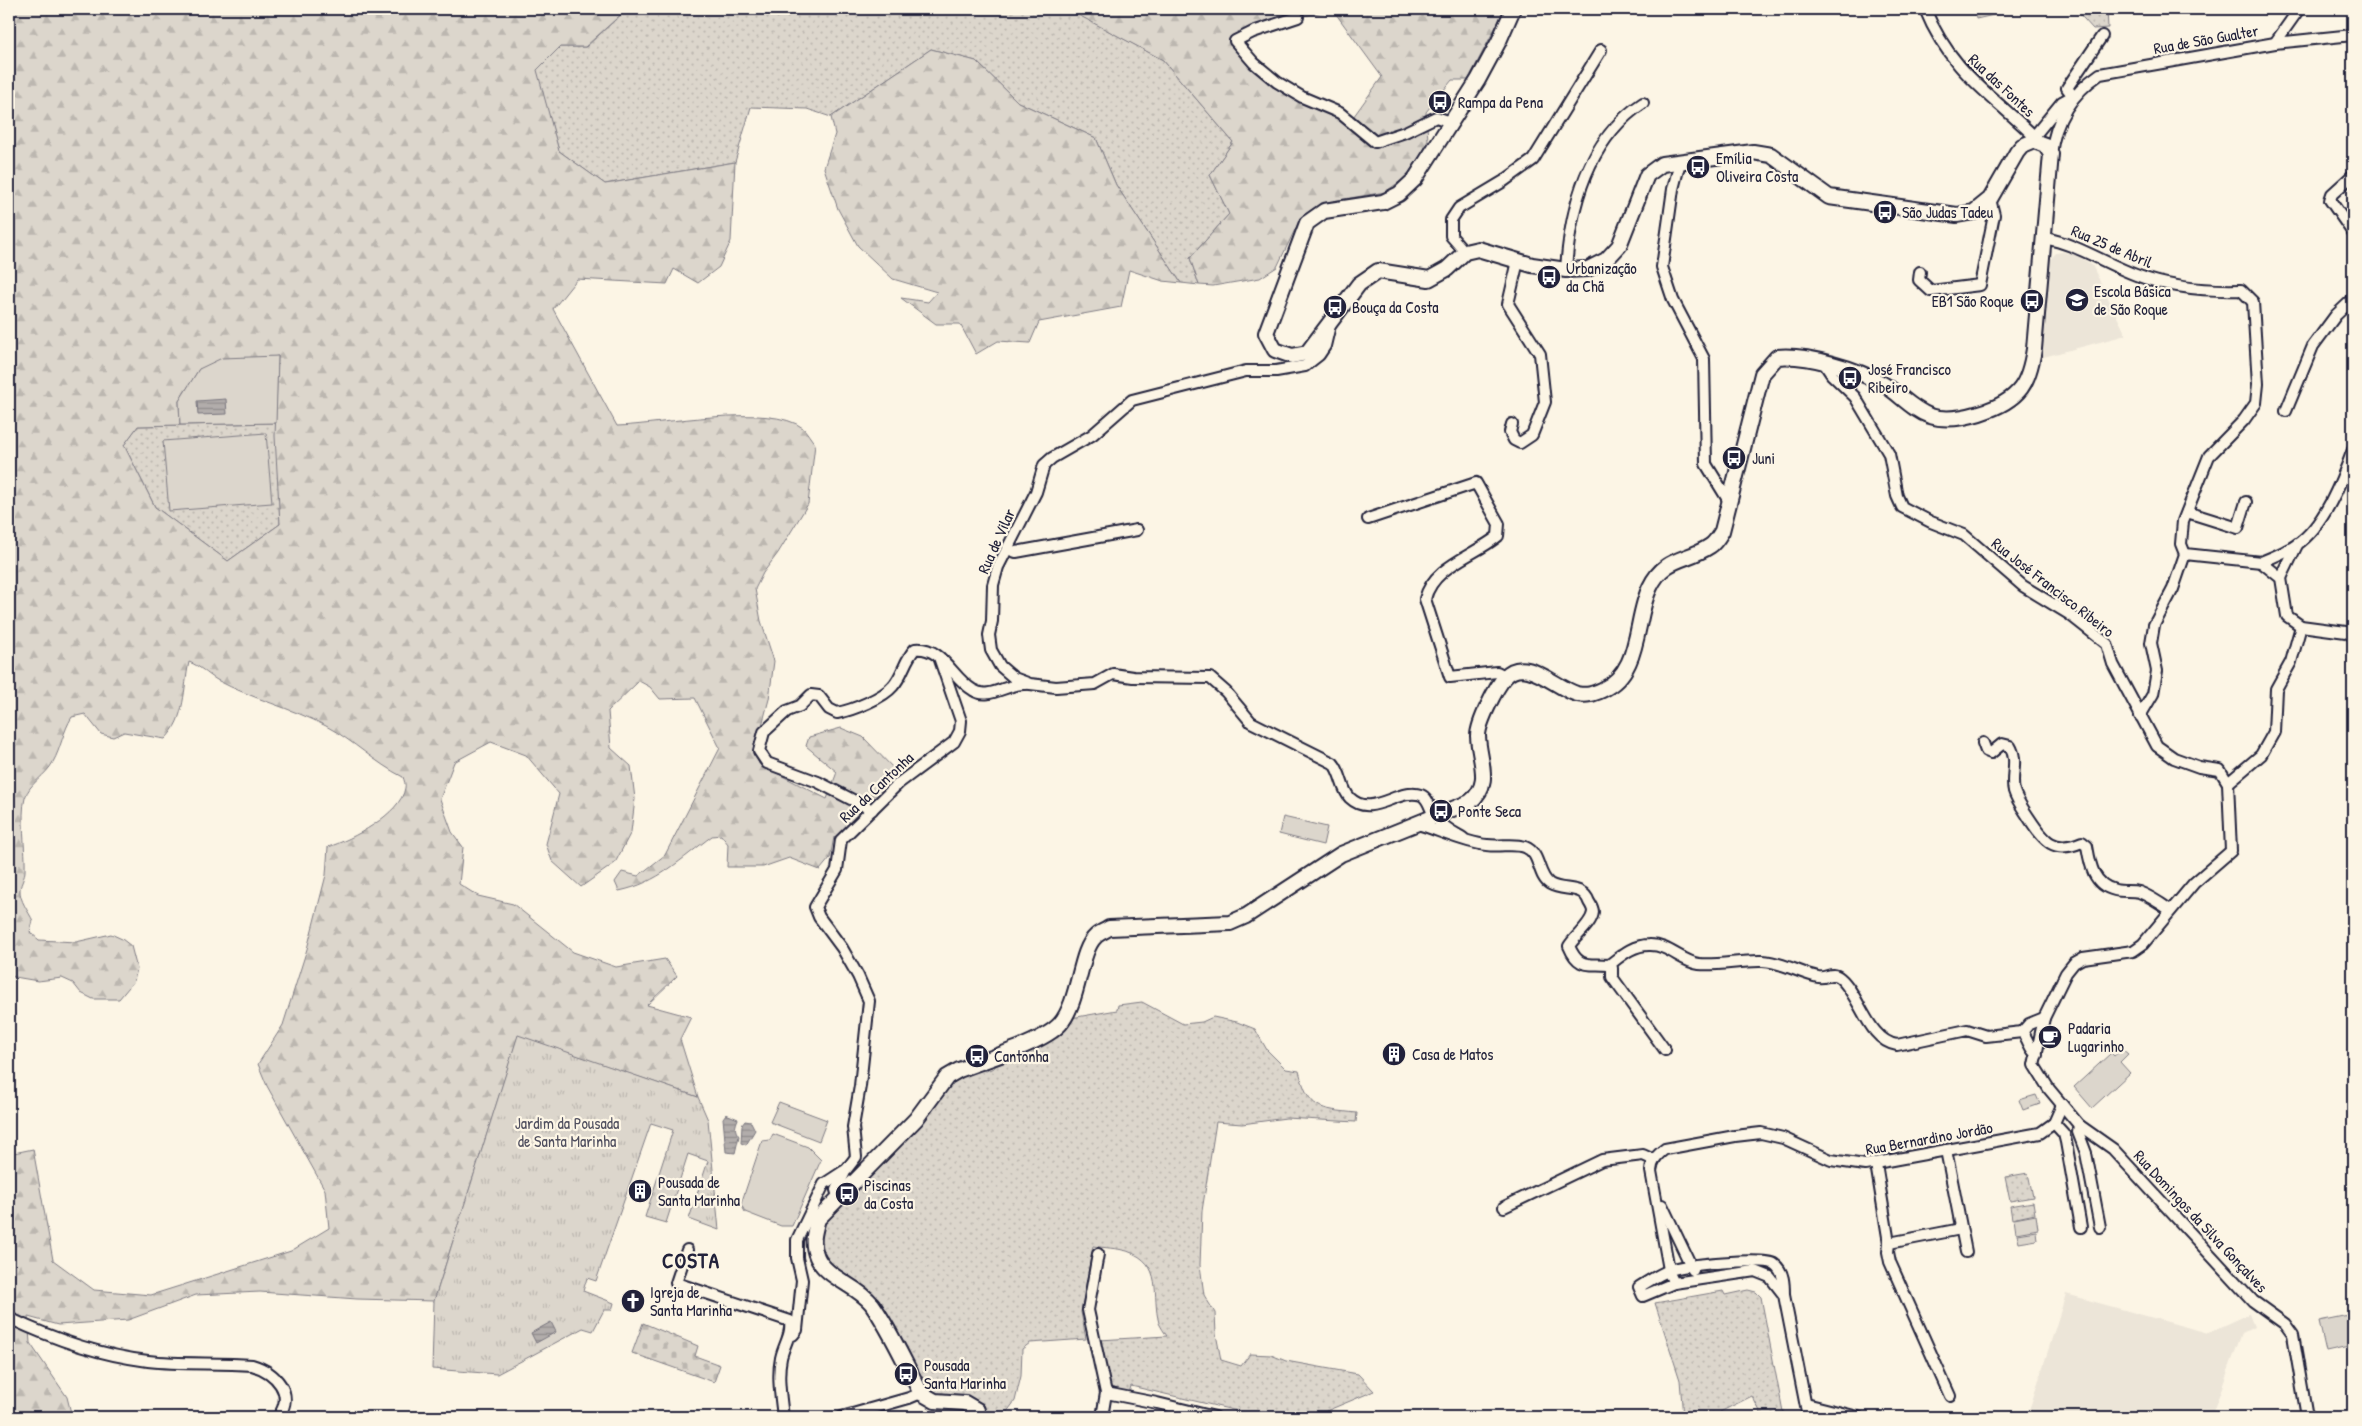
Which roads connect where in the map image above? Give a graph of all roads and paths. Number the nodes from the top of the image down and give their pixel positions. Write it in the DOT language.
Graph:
graph roads {
  1 [pos="1513,9"];
  2 [pos="1925,9"];
  3 [pos="2299,9"];
  4 [pos="1298,17"];
  5 [pos="2353,35"];
  6 [pos="2102,36"];
  7 [pos="2275,43"];
  8 [pos="1602,50"];
  9 [pos="2073,96"];
  10 [pos="1643,104"];
  11 [pos="1451,122"];
  12 [pos="2038,139"];
  13 [pos="1680,162"];
  14 [pos="2353,175"];
  15 [pos="1990,199"];
  16 [pos="2353,233"];
  17 [pos="2044,238"];
  18 [pos="1465,252"];
  19 [pos="1518,261"];
  20 [pos="1566,270"];
  21 [pos="1920,272"];
  22 [pos="2353,299"];
  23 [pos="1330,323"];
  24 [pos="1824,363"];
  25 [pos="2286,410"];
  26 [pos="1512,424"];
  27 [pos="2353,450"];
  28 [pos="2246,502"];
  29 [pos="1730,503"];
  30 [pos="2187,512"];
  31 [pos="1368,519"];
  32 [pos="1137,530"];
  33 [pos="2297,545"];
  34 [pos="1007,549"];
  35 [pos="2185,554"];
  36 [pos="2261,562"];
  37 [pos="2280,578"];
  38 [pos="2301,626"];
  39 [pos="2353,636"];
  40 [pos="939,657"];
  41 [pos="1505,676"];
  42 [pos="1030,684"];
  43 [pos="2140,716"];
  44 [pos="1983,743"];
  45 [pos="2228,782"];
  46 [pos="872,810"];
  47 [pos="1435,817"];
  48 [pos="1418,824"];
  49 [pos="1463,838"];
  50 [pos="2170,910"];
  51 [pos="1609,964"];
  52 [pos="2044,1018"];
  53 [pos="2022,1032"];
  54 [pos="1665,1050"];
  55 [pos="2035,1060"];
  56 [pos="2062,1105"];
  57 [pos="2054,1122"];
  58 [pos="2078,1125"];
  59 [pos="1946,1150"];
  60 [pos="1654,1160"];
  61 [pos="1876,1164"];
  62 [pos="846,1170"];
  63 [pos="2093,1192"];
  64 [pos="1657,1195"];
  65 [pos="2076,1196"];
  66 [pos="838,1197"];
  67 [pos="1504,1207"];
  68 [pos="2082,1227"];
  69 [pos="2100,1227"];
  70 [pos="1961,1229"];
  71 [pos="1889,1243"];
  72 [pos="688,1250"];
  73 [pos="1966,1252"];
  74 [pos="1098,1254"];
  75 [pos="1692,1265"];
  76 [pos="1670,1270"];
  77 [pos="1695,1279"];
  78 [pos="1674,1283"];
  79 [pos="1784,1295"];
  80 [pos="9,1318"];
  81 [pos="786,1346"];
  82 [pos="921,1393"];
  83 [pos="1106,1393"];
  84 [pos="1950,1396"];
  85 [pos="1806,1404"];
  86 [pos="278,1417"];
  87 [pos="783,1417"];
  88 [pos="842,1417"];
  89 [pos="978,1417"];
  90 [pos="1102,1417"];
  91 [pos="1215,1417"];
  92 [pos="1808,1417"];
  93 [pos="1858,1417"];
  94 [pos="2307,1417"];
  1 -- 11 [label="street"];
  2 -- 12 [label="street, Rua das Fontes"];
  3 -- 7 [label="street"];
  4 -- 11 [label="street"];
  5 -- 7 [label="street, Rua de São Gualter"];
  6 -- 9 [label="street"];
  7 -- 9 [label="street, Rua de São Gualter"];
  8 -- 18 [label="street"];
  9 -- 12 [label="street, Rua de São Gualter"];
  9 -- 12 [label="street, Rua de São Gualter"];
  10 -- 20 [label="street"];
  11 -- 23 [label="street"];
  12 -- 15 [label="street"];
  12 -- 17 [label="street"];
  13 -- 15 [label="street"];
  13 -- 20 [label="street"];
  13 -- 29 [label="street"];
  14 -- 16 [label="street"];
  15 -- 21 [label="street"];
  17 -- 24 [label="street"];
  17 -- 30 [label="street, Rua 25 de Abril"];
  18 -- 19 [label="street"];
  18 -- 23 [label="street"];
  19 -- 20 [label="street"];
  19 -- 26 [label="street"];
  22 -- 25 [label="street"];
  23 -- 34 [label="street, Rua de Vilar"];
  24 -- 29 [label="street"];
  24 -- 43 [label="street, Rua José Francisco Ribeiro"];
  27 -- 33 [label="street"];
  28 -- 30 [label="street"];
  29 -- 41 [label="street"];
  30 -- 35 [label="street, Rua 25 de Abril"];
  31 -- 41 [label="street"];
  32 -- 34 [label="street"];
  33 -- 36 [label="street"];
  33 -- 37 [label="street"];
  34 -- 42 [label="street, Rua de Vilar"];
  35 -- 36 [label="street"];
  35 -- 43 [label="street, Rua 25 de Abril"];
  36 -- 37 [label="street"];
  37 -- 38 [label="street"];
  38 -- 39 [label="street"];
  38 -- 45 [label="street"];
  40 -- 42 [label="street"];
  40 -- 46 [label="street, Rua da Cantonha"];
  40 -- 46 [label="street"];
  41 -- 47 [label="street"];
  42 -- 47 [label="street, Rua de Vilar"];
  43 -- 45 [label="street, Rua José Francisco Ribeiro"];
  44 -- 50 [label="street"];
  45 -- 50 [label="street"];
  46 -- 62 [label="street, Rua da Cantonha"];
  47 -- 48 [label="street"];
  47 -- 49 [label="street"];
  48 -- 49 [label="street"];
  48 -- 66 [label="street"];
  49 -- 51 [label="street"];
  50 -- 52 [label="street"];
  51 -- 53 [label="street"];
  51 -- 54 [label="street"];
  52 -- 53 [label="street"];
  52 -- 55 [label="street"];
  53 -- 55 [label="street, Rua Domingos da Silva Gonçalves"];
  55 -- 56 [label="street, Rua Domingos da Silva Gonçalves"];
  56 -- 57 [label="street"];
  56 -- 58 [label="street, Rua Domingos da Silva Gonçalves"];
  57 -- 59 [label="street, Rua Bernardino Jordão"];
  57 -- 65 [label="street"];
  58 -- 63 [label="street"];
  58 -- 94 [label="street, Rua Domingos da Silva Gonçalves"];
  59 -- 61 [label="street, Rua Bernardino Jordão"];
  59 -- 70 [label="street"];
  60 -- 61 [label="street, Rua Bernardino Jordão"];
  60 -- 64 [label="street"];
  60 -- 67 [label="street"];
  61 -- 71 [label="street"];
  62 -- 66 [label="street, Rua da Cantonha"];
  62 -- 81 [label="street"];
  63 -- 65 [label="street"];
  63 -- 69 [label="street"];
  64 -- 75 [label="street"];
  64 -- 76 [label="street"];
  65 -- 68 [label="street"];
  66 -- 82 [label="street"];
  70 -- 71 [label="street"];
  70 -- 73 [label="street"];
  71 -- 84 [label="street"];
  72 -- 81 [label="street"];
  74 -- 83 [label="street"];
  75 -- 76 [label="street"];
  75 -- 77 [label="street"];
  75 -- 79 [label="street"];
  76 -- 78 [label="street"];
  76 -- 78 [label="street"];
  77 -- 78 [label="street"];
  77 -- 79 [label="street"];
  79 -- 85 [label="street"];
  80 -- 86 [label="street"];
  81 -- 87 [label="street"];
  82 -- 88 [label="street"];
  82 -- 89 [label="street"];
  83 -- 90 [label="street"];
  83 -- 91 [label="street"];
  85 -- 92 [label="street"];
  85 -- 93 [label="street"];
}
